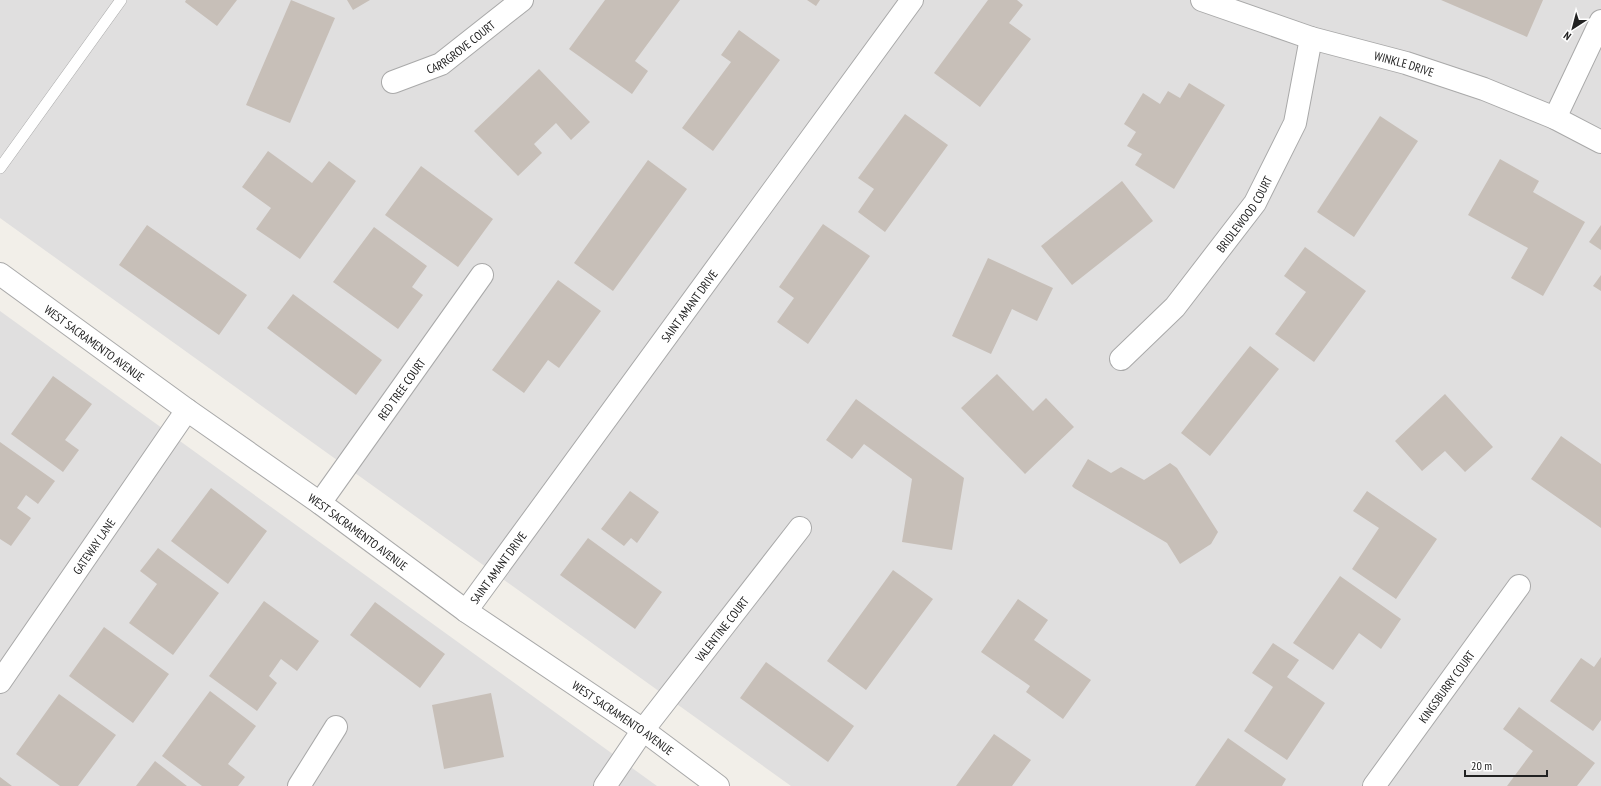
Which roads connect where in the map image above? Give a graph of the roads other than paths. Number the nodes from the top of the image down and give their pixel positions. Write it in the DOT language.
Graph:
graph roads {
  1 [pos="121,0"];
  2 [pos="522,0"];
  3 [pos="912,0"];
  4 [pos="1202,0"];
  5 [pos="1601,21"];
  6 [pos="1311,38"];
  7 [pos="393,82"];
  8 [pos="1555,118"];
  9 [pos="1601,142"];
  10 [pos="0,168"];
  11 [pos="0,274"];
  12 [pos="482,275"];
  13 [pos="1121,359"];
  14 [pos="187,410"];
  15 [pos="320,503"];
  16 [pos="800,528"];
  17 [pos="1519,586"];
  18 [pos="466,611"];
  19 [pos="0,682"];
  20 [pos="336,727"];
  21 [pos="643,730"];
  22 [pos="299,786"];
  23 [pos="605,786"];
  24 [pos="718,786"];
  25 [pos="1374,786"];
  1 -- 10 [label="lane"];
  2 -- 7 [label="street, CARRGROVE COURT"];
  3 -- 18 [label="street, SAINT AMANT DRIVE"];
  4 -- 6 [label="street, WINKLE DRIVE"];
  5 -- 8 [label="street"];
  6 -- 8 [label="street, WINKLE DRIVE"];
  6 -- 13 [label="street, BRIDLEWOOD COURT"];
  8 -- 9 [label="street, WINKLE DRIVE"];
  11 -- 14 [label="street, WEST SACRAMENTO AVENUE"];
  12 -- 15 [label="street, RED TREE COURT"];
  14 -- 15 [label="street, WEST SACRAMENTO AVENUE"];
  14 -- 19 [label="street, GATEWAY LANE"];
  15 -- 18 [label="street, WEST SACRAMENTO AVENUE"];
  16 -- 21 [label="street, VALENTINE COURT"];
  17 -- 25 [label="street, KINGSBURRY COURT"];
  18 -- 21 [label="street, WEST SACRAMENTO AVENUE"];
  20 -- 22 [label="street"];
  21 -- 23 [label="street, VALENTINE COURT"];
  21 -- 24 [label="street, WEST SACRAMENTO AVENUE"];
}
